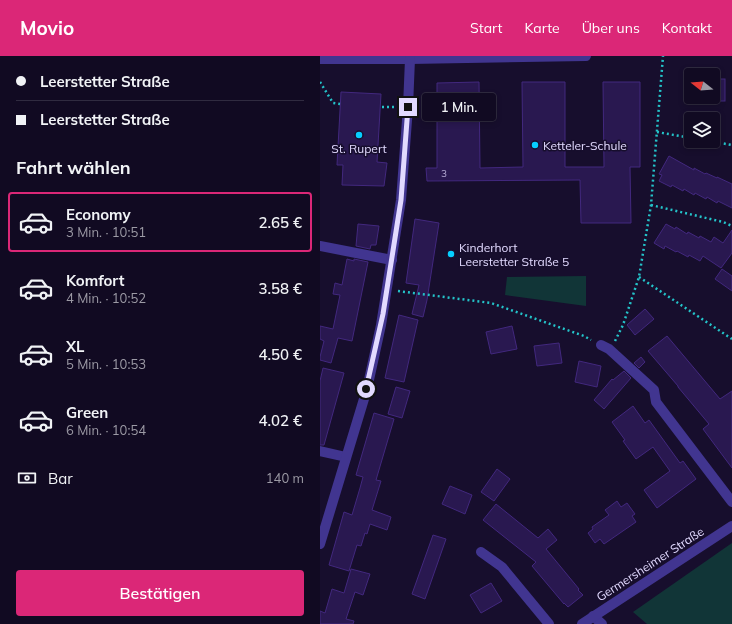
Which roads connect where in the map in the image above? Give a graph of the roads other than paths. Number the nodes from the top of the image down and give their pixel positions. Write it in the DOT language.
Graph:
graph roads {
  1 [pos="586,56"];
  2 [pos="516,57"];
  3 [pos="320,59"];
  4 [pos="410,59"];
  5 [pos="320,246"];
  6 [pos="392,260"];
  7 [pos="605,347"];
  8 [pos="320,451"];
  9 [pos="346,457"];
  10 [pos="732,502"];
  11 [pos="732,526"];
  12 [pos="320,544"];
  13 [pos="481,552"];
  14 [pos="593,616"];
  15 [pos="549,624"];
  16 [pos="582,624"];
  17 [pos="602,624"];
  1 -- 2 [label="street"];
  2 -- 4 [label="street"];
  3 -- 4 [label="street"];
  4 -- 6 [label="street"];
  5 -- 6 [label="street"];
  6 -- 9 [label="street"];
  7 -- 10 [label="street"];
  8 -- 9 [label="street"];
  9 -- 12 [label="street"];
  11 -- 14 [label="street, Germersheimer Straße"];
  13 -- 15 [label="street"];
  14 -- 16 [label="street, Germersheimer Straße"];
  14 -- 17 [label="street"];
}
